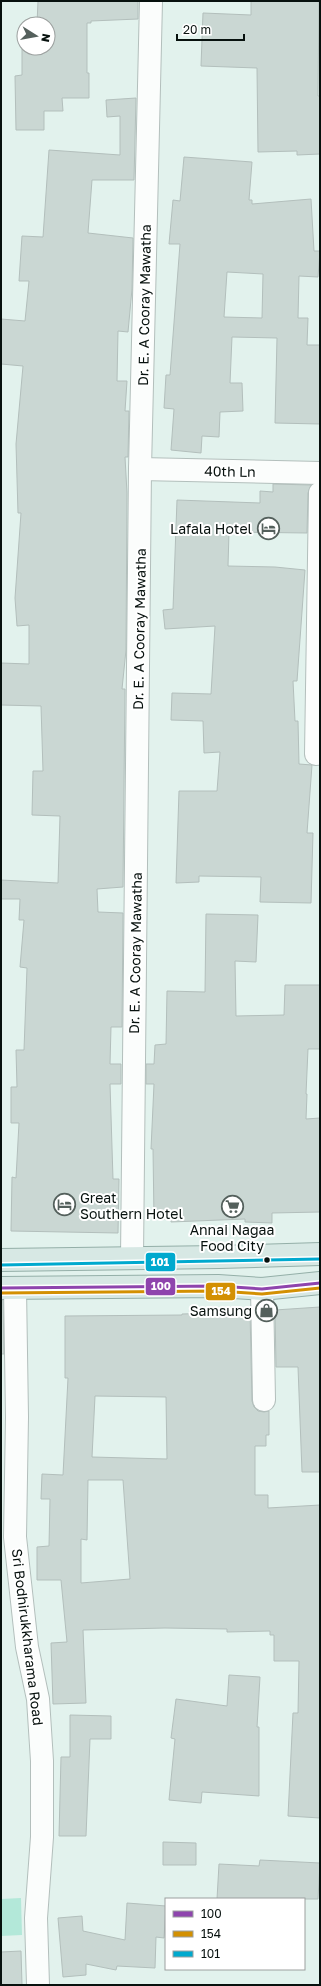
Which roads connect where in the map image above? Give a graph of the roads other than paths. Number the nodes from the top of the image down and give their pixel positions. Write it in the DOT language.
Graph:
graph roads {
  1 [pos="151,1"];
  2 [pos="140,469"];
  3 [pos="320,473"];
  4 [pos="320,493"];
  5 [pos="316,754"];
  6 [pos="320,1254"];
  7 [pos="132,1258"];
  8 [pos="1,1260"];
  9 [pos="320,1283"];
  10 [pos="8,1288"];
  11 [pos="262,1288"];
  12 [pos="264,1400"];
  13 [pos="38,1985"];
  1 -- 2 [label="street, Dr. E. A Cooray Mawatha"];
  2 -- 3 [label="street, 40th Ln"];
  2 -- 7 [label="street, Dr. E. A Cooray Mawatha"];
  4 -- 5 [label="street"];
  6 -- 7 [label="highway"];
  7 -- 8 [label="highway"];
  9 -- 11 [label="highway"];
  10 -- 11 [label="highway"];
  10 -- 13 [label="street, Sri Bodhirukkharama Road"];
  11 -- 12 [label="street"];
}
